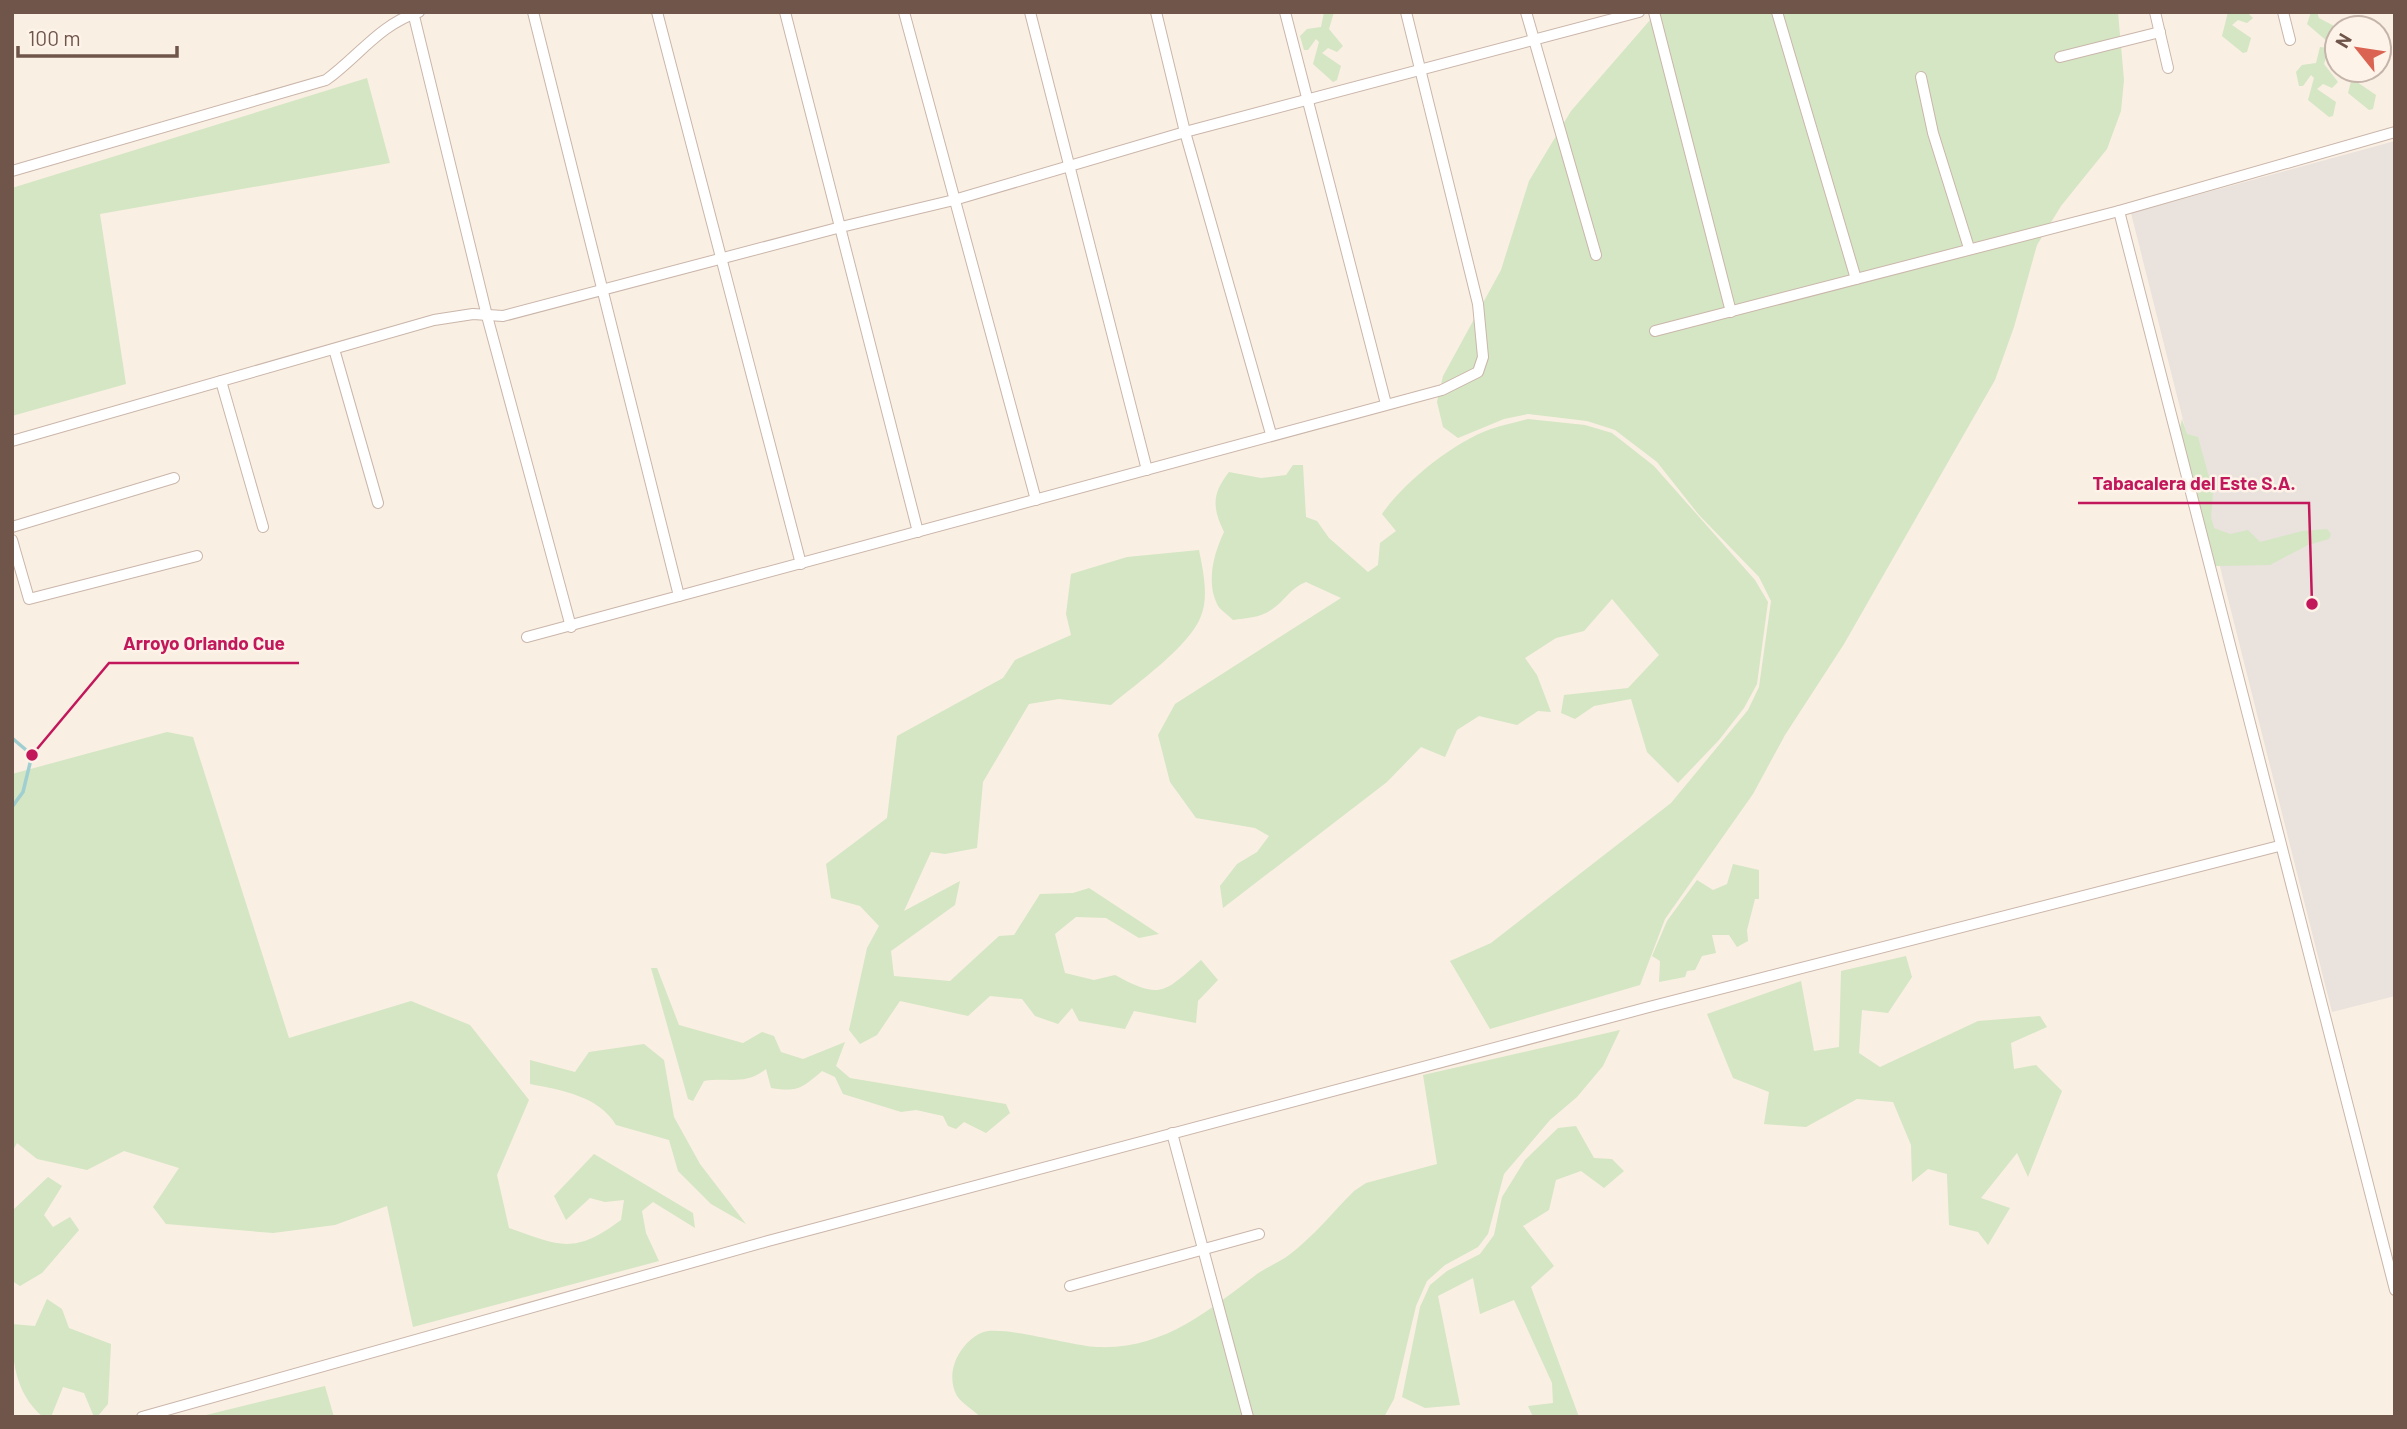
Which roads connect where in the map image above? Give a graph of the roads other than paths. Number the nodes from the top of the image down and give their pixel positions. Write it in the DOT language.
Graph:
graph roads {
  1 [pos="533,12"];
  2 [pos="657,12"];
  3 [pos="785,12"];
  4 [pos="904,12"];
  5 [pos="1030,12"];
  6 [pos="1156,12"];
  7 [pos="1285,12"];
  8 [pos="1406,12"];
  9 [pos="1527,12"];
  10 [pos="1639,12"];
  11 [pos="1654,12"];
  12 [pos="1777,12"];
  13 [pos="2155,12"];
  14 [pos="2283,12"];
  15 [pos="416,13"];
  16 [pos="2160,32"];
  17 [pos="1534,40"];
  18 [pos="2290,40"];
  19 [pos="2060,57"];
  20 [pos="2168,68"];
  21 [pos="1422,71"];
  22 [pos="1921,77"];
  23 [pos="1308,100"];
  24 [pos="1185,132"];
  25 [pos="2395,132"];
  26 [pos="1070,164"];
  27 [pos="12,171"];
  28 [pos="954,200"];
  29 [pos="2119,211"];
  30 [pos="841,227"];
  31 [pos="1969,248"];
  32 [pos="1596,255"];
  33 [pos="720,260"];
  34 [pos="1856,279"];
  35 [pos="600,289"];
  36 [pos="1731,312"];
  37 [pos="487,316"];
  38 [pos="1656,331"];
  39 [pos="334,349"];
  40 [pos="222,381"];
  41 [pos="1386,404"];
  42 [pos="1271,434"];
  43 [pos="12,441"];
  44 [pos="1147,470"];
  45 [pos="174,478"];
  46 [pos="1035,500"];
  47 [pos="377,503"];
  48 [pos="12,527"];
  49 [pos="263,527"];
  50 [pos="918,532"];
  51 [pos="12,540"];
  52 [pos="198,556"];
  53 [pos="801,564"];
  54 [pos="679,596"];
  55 [pos="571,627"];
  56 [pos="527,637"];
  57 [pos="2279,846"];
  58 [pos="1172,1133"];
  59 [pos="1259,1234"];
  60 [pos="1203,1250"];
  61 [pos="1070,1286"];
  62 [pos="2395,1290"];
  63 [pos="142,1417"];
  64 [pos="1248,1417"];
  1 -- 35 [label="street"];
  2 -- 33 [label="street"];
  3 -- 30 [label="street"];
  4 -- 28 [label="street"];
  5 -- 26 [label="street"];
  6 -- 24 [label="street"];
  7 -- 23 [label="street"];
  8 -- 21 [label="street"];
  9 -- 17 [label="street"];
  10 -- 17 [label="street"];
  11 -- 36 [label="street"];
  12 -- 34 [label="street"];
  13 -- 16 [label="street"];
  14 -- 18 [label="street"];
  15 -- 27 [label="street"];
  15 -- 37 [label="street"];
  16 -- 19 [label="street"];
  16 -- 20 [label="street"];
  17 -- 21 [label="street"];
  17 -- 32 [label="street"];
  21 -- 23 [label="street"];
  21 -- 41 [label="street"];
  22 -- 31 [label="street"];
  23 -- 24 [label="street"];
  23 -- 41 [label="street"];
  24 -- 26 [label="street"];
  24 -- 42 [label="street"];
  25 -- 29 [label="street"];
  26 -- 28 [label="street"];
  26 -- 44 [label="street"];
  28 -- 30 [label="street"];
  28 -- 46 [label="street"];
  29 -- 31 [label="street"];
  29 -- 57 [label="street"];
  30 -- 33 [label="street"];
  30 -- 50 [label="street"];
  31 -- 34 [label="street"];
  33 -- 35 [label="street"];
  33 -- 53 [label="street"];
  34 -- 36 [label="street"];
  35 -- 37 [label="street"];
  35 -- 54 [label="street"];
  36 -- 38 [label="street"];
  37 -- 39 [label="street"];
  37 -- 55 [label="street"];
  39 -- 40 [label="street"];
  39 -- 47 [label="street"];
  40 -- 43 [label="street"];
  40 -- 49 [label="street"];
  41 -- 42 [label="street"];
  42 -- 44 [label="street"];
  44 -- 46 [label="street"];
  45 -- 48 [label="street"];
  46 -- 50 [label="street"];
  50 -- 53 [label="street"];
  51 -- 52 [label="street"];
  53 -- 54 [label="street"];
  54 -- 55 [label="street"];
  55 -- 56 [label="street"];
  57 -- 58 [label="street"];
  57 -- 62 [label="street"];
  58 -- 60 [label="street"];
  58 -- 63 [label="street"];
  59 -- 60 [label="street"];
  60 -- 61 [label="street"];
  60 -- 64 [label="street"];
}
